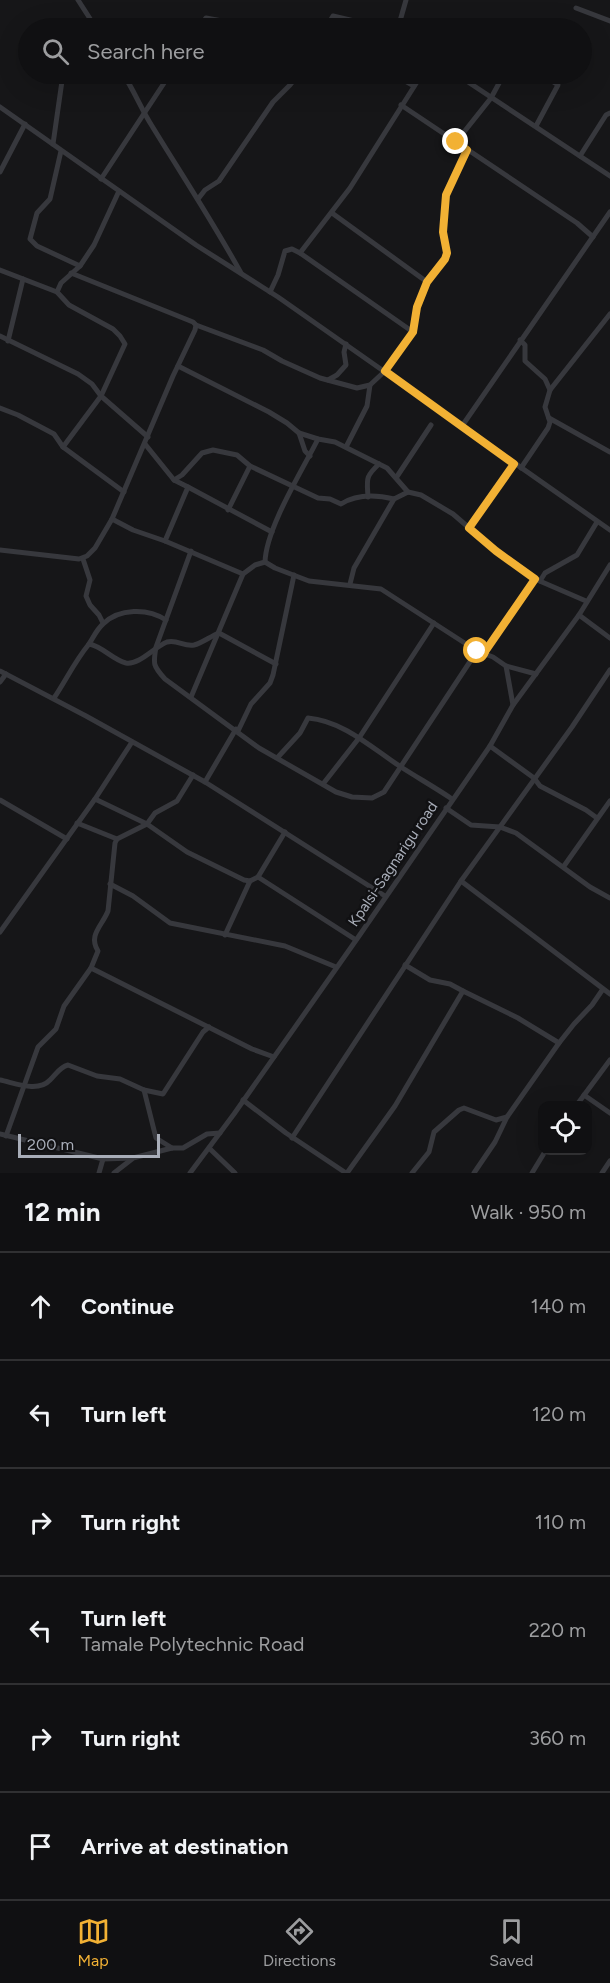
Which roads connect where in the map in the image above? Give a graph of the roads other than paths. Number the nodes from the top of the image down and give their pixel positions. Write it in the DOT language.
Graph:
graph roads {
  1 [pos="78,0"];
  2 [pos="406,0"];
  3 [pos="576,8"];
  4 [pos="90,18"];
  5 [pos="401,18"];
  6 [pos="610,21"];
  7 [pos="62,84"];
  8 [pos="130,84"];
  9 [pos="164,84"];
  10 [pos="292,84"];
  11 [pos="410,84"];
  12 [pos="471,84"];
  13 [pos="499,84"];
  14 [pos="556,84"];
  15 [pos="414,86"];
  16 [pos="491,98"];
  17 [pos="402,105"];
  18 [pos="0,107"];
  19 [pos="610,112"];
  20 [pos="145,115"];
  21 [pos="26,124"];
  22 [pos="536,126"];
  23 [pos="456,142"];
  24 [pos="53,144"];
  25 [pos="467,150"];
  26 [pos="61,151"];
  27 [pos="580,156"];
  28 [pos="0,172"];
  29 [pos="610,176"];
  30 [pos="101,179"];
  31 [pos="119,191"];
  32 [pos="198,199"];
  33 [pos="610,212"];
  34 [pos="332,213"];
  35 [pos="593,237"];
  36 [pos="300,253"];
  37 [pos="80,267"];
  38 [pos="0,270"];
  39 [pos="71,273"];
  40 [pos="241,274"];
  41 [pos="22,279"];
  42 [pos="427,282"];
  43 [pos="57,292"];
  44 [pos="270,292"];
  45 [pos="610,314"];
  46 [pos="196,325"];
  47 [pos="413,332"];
  48 [pos="0,336"];
  49 [pos="8,340"];
  50 [pos="520,340"];
  51 [pos="346,344"];
  52 [pos="178,366"];
  53 [pos="385,371"];
  54 [pos="328,380"];
  55 [pos="370,385"];
  56 [pos="550,390"];
  57 [pos="101,396"];
  58 [pos="0,408"];
  59 [pos="549,418"];
  60 [pos="431,425"];
  61 [pos="462,426"];
  62 [pos="298,433"];
  63 [pos="147,437"];
  64 [pos="318,439"];
  65 [pos="145,444"];
  66 [pos="63,447"];
  67 [pos="346,447"];
  68 [pos="610,452"];
  69 [pos="310,456"];
  70 [pos="379,464"];
  71 [pos="514,464"];
  72 [pos="250,466"];
  73 [pos="521,468"];
  74 [pos="396,478"];
  75 [pos="174,480"];
  76 [pos="293,486"];
  77 [pos="188,488"];
  78 [pos="124,492"];
  79 [pos="408,492"];
  80 [pos="368,497"];
  81 [pos="394,499"];
  82 [pos="228,510"];
  83 [pos="112,519"];
  84 [pos="597,522"];
  85 [pos="469,528"];
  86 [pos="610,530"];
  87 [pos="272,532"];
  88 [pos="165,541"];
  89 [pos="0,550"];
  90 [pos="191,551"];
  91 [pos="83,559"];
  92 [pos="265,562"];
  93 [pos="610,565"];
  94 [pos="243,574"];
  95 [pos="294,575"];
  96 [pos="608,575"];
  97 [pos="538,580"];
  98 [pos="350,584"];
  99 [pos="586,602"];
  100 [pos="579,615"];
  101 [pos="166,620"];
  102 [pos="103,623"];
  103 [pos="434,623"];
  104 [pos="219,633"];
  105 [pos="609,636"];
  106 [pos="89,644"];
  107 [pos="156,647"];
  108 [pos="477,651"];
  109 [pos="484,653"];
  110 [pos="276,664"];
  111 [pos="506,666"];
  112 [pos="610,670"];
  113 [pos="3,672"];
  114 [pos="536,674"];
  115 [pos="0,682"];
  116 [pos="191,697"];
  117 [pos="54,698"];
  118 [pos="513,705"];
  119 [pos="237,730"];
  120 [pos="359,738"];
  121 [pos="132,742"];
  122 [pos="490,746"];
  123 [pos="278,757"];
  124 [pos="400,767"];
  125 [pos="193,775"];
  126 [pos="534,778"];
  127 [pos="205,782"];
  128 [pos="323,784"];
  129 [pos="95,799"];
  130 [pos="453,799"];
  131 [pos="0,800"];
  132 [pos="610,801"];
  133 [pos="446,808"];
  134 [pos="597,818"];
  135 [pos="77,823"];
  136 [pos="147,824"];
  137 [pos="500,827"];
  138 [pos="285,832"];
  139 [pos="67,839"];
  140 [pos="117,839"];
  141 [pos="564,866"];
  142 [pos="258,877"];
  143 [pos="250,881"];
  144 [pos="461,881"];
  145 [pos="110,884"];
  146 [pos="385,896"];
  147 [pos="610,898"];
  148 [pos="0,932"];
  149 [pos="225,935"];
  150 [pos="356,940"];
  151 [pos="405,965"];
  152 [pos="336,967"];
  153 [pos="91,968"];
  154 [pos="603,989"];
  155 [pos="463,991"];
  156 [pos="610,994"];
  157 [pos="209,1027"];
  158 [pos="559,1043"];
  159 [pos="274,1057"];
  160 [pos="610,1060"];
  161 [pos="0,1080"];
  162 [pos="24,1085"];
  163 [pos="144,1090"];
  164 [pos="584,1095"];
  165 [pos="243,1100"];
  166 [pos="580,1101"];
  167 [pos="610,1113"];
  168 [pos="507,1117"];
  169 [pos="220,1133"];
  170 [pos="3,1135"];
  171 [pos="292,1138"];
  172 [pos="172,1148"];
  173 [pos="209,1148"];
  174 [pos="543,1155"];
  175 [pos="133,1158"];
  176 [pos="103,1159"];
  177 [pos="610,1161"];
  178 [pos="99,1173"];
  179 [pos="114,1173"];
  180 [pos="190,1173"];
  181 [pos="235,1173"];
  182 [pos="347,1173"];
  183 [pos="412,1173"];
  184 [pos="474,1173"];
  185 [pos="532,1173"];
  186 [pos="602,1173"];
  1 -- 4 [label="street"];
  2 -- 5 [label="street"];
  3 -- 6 [label="street"];
  7 -- 24 [label="street"];
  8 -- 20 [label="street"];
  9 -- 20 [label="street"];
  10 -- 32 [label="street"];
  11 -- 15 [label="street"];
  12 -- 16 [label="street"];
  13 -- 16 [label="street"];
  14 -- 22 [label="street"];
  15 -- 17 [label="street"];
  16 -- 22 [label="street"];
  16 -- 23 [label="street"];
  17 -- 23 [label="street"];
  17 -- 34 [label="street"];
  18 -- 21 [label="street"];
  19 -- 27 [label="street"];
  20 -- 30 [label="street"];
  20 -- 32 [label="street"];
  21 -- 24 [label="street"];
  21 -- 28 [label="street"];
  22 -- 27 [label="street"];
  23 -- 25 [label="street"];
  24 -- 26 [label="street"];
  25 -- 35 [label="street"];
  25 -- 42 [label="street"];
  26 -- 30 [label="street"];
  26 -- 37 [label="street"];
  27 -- 29 [label="street"];
  30 -- 31 [label="street"];
  31 -- 37 [label="street"];
  31 -- 40 [label="street"];
  32 -- 40 [label="street"];
  33 -- 35 [label="street"];
  34 -- 36 [label="street"];
  34 -- 42 [label="street"];
  35 -- 50 [label="street"];
  36 -- 44 [label="street"];
  36 -- 47 [label="street"];
  37 -- 39 [label="street"];
  38 -- 41 [label="street"];
  39 -- 43 [label="street"];
  39 -- 46 [label="street"];
  40 -- 44 [label="street"];
  41 -- 43 [label="street"];
  41 -- 49 [label="street"];
  42 -- 47 [label="street"];
  43 -- 57 [label="street"];
  44 -- 51 [label="street"];
  45 -- 56 [label="street"];
  46 -- 52 [label="street"];
  46 -- 54 [label="street"];
  47 -- 53 [label="street"];
  48 -- 49 [label="street"];
  49 -- 57 [label="street"];
  50 -- 56 [label="street"];
  50 -- 61 [label="street"];
  51 -- 53 [label="street"];
  51 -- 54 [label="street"];
  52 -- 62 [label="street"];
  52 -- 63 [label="street"];
  53 -- 55 [label="street"];
  53 -- 61 [label="street"];
  54 -- 55 [label="street"];
  55 -- 67 [label="street"];
  56 -- 59 [label="street"];
  57 -- 63 [label="street"];
  57 -- 66 [label="street"];
  58 -- 66 [label="street"];
  59 -- 68 [label="street"];
  59 -- 73 [label="street"];
  60 -- 74 [label="street"];
  61 -- 71 [label="street"];
  62 -- 64 [label="street"];
  62 -- 69 [label="street"];
  63 -- 65 [label="street"];
  64 -- 67 [label="street"];
  64 -- 69 [label="street"];
  65 -- 75 [label="street"];
  65 -- 78 [label="street"];
  66 -- 78 [label="street"];
  67 -- 70 [label="street"];
  69 -- 76 [label="street"];
  70 -- 74 [label="street"];
  70 -- 80 [label="street"];
  71 -- 73 [label="street"];
  71 -- 85 [label="street"];
  72 -- 75 [label="street"];
  72 -- 76 [label="street"];
  72 -- 82 [label="street"];
  73 -- 84 [label="street"];
  74 -- 79 [label="street"];
  75 -- 77 [label="street"];
  76 -- 80 [label="street"];
  76 -- 87 [label="street"];
  77 -- 82 [label="street"];
  77 -- 88 [label="street"];
  78 -- 83 [label="street"];
  79 -- 81 [label="street"];
  79 -- 85 [label="street"];
  80 -- 81 [label="street"];
  81 -- 98 [label="street"];
  82 -- 87 [label="street"];
  83 -- 88 [label="street"];
  83 -- 91 [label="street"];
  84 -- 86 [label="street"];
  84 -- 97 [label="street"];
  85 -- 97 [label="street"];
  87 -- 92 [label="street"];
  88 -- 90 [label="street"];
  89 -- 91 [label="street"];
  90 -- 94 [label="street"];
  90 -- 101 [label="street"];
  91 -- 102 [label="street"];
  92 -- 94 [label="street"];
  92 -- 95 [label="street"];
  93 -- 96 [label="street, Kpalsi-Sagnarigu road"];
  94 -- 104 [label="street"];
  95 -- 98 [label="street"];
  95 -- 110 [label="street"];
  96 -- 99 [label="street, Kpalsi-Sagnarigu road"];
  97 -- 99 [label="street"];
  97 -- 109 [label="street"];
  98 -- 103 [label="street"];
  99 -- 100 [label="street, Kpalsi-Sagnarigu road"];
  100 -- 105 [label="street"];
  100 -- 114 [label="street, Kpalsi-Sagnarigu road"];
  101 -- 102 [label="street"];
  101 -- 107 [label="street"];
  102 -- 106 [label="street"];
  103 -- 108 [label="street"];
  103 -- 120 [label="street"];
  104 -- 107 [label="street"];
  104 -- 110 [label="street"];
  104 -- 116 [label="street"];
  106 -- 107 [label="street"];
  106 -- 117 [label="street"];
  107 -- 116 [label="street"];
  108 -- 109 [label="street"];
  108 -- 124 [label="street"];
  109 -- 111 [label="street"];
  110 -- 119 [label="street"];
  111 -- 114 [label="street"];
  111 -- 118 [label="street"];
  112 -- 126 [label="street"];
  113 -- 115 [label="street"];
  113 -- 117 [label="street"];
  114 -- 118 [label="street, Kpalsi-Sagnarigu road"];
  116 -- 119 [label="street"];
  117 -- 121 [label="street"];
  118 -- 122 [label="street, Kpalsi-Sagnarigu road"];
  119 -- 123 [label="street"];
  119 -- 127 [label="street"];
  120 -- 123 [label="street"];
  120 -- 124 [label="street"];
  120 -- 128 [label="street"];
  121 -- 125 [label="street"];
  121 -- 129 [label="street"];
  122 -- 126 [label="street"];
  122 -- 130 [label="street, Kpalsi-Sagnarigu road"];
  123 -- 128 [label="street"];
  124 -- 128 [label="street"];
  124 -- 130 [label="street"];
  125 -- 127 [label="street"];
  125 -- 136 [label="street"];
  126 -- 134 [label="street"];
  126 -- 137 [label="street"];
  127 -- 138 [label="street"];
  129 -- 135 [label="street"];
  129 -- 136 [label="street"];
  130 -- 133 [label="street, Kpalsi-Sagnarigu road"];
  131 -- 139 [label="street"];
  132 -- 134 [label="street"];
  133 -- 137 [label="street"];
  133 -- 146 [label="street, Kpalsi-Sagnarigu road"];
  134 -- 141 [label="street"];
  135 -- 139 [label="street"];
  135 -- 140 [label="street"];
  136 -- 140 [label="street"];
  136 -- 143 [label="street"];
  137 -- 141 [label="street"];
  137 -- 144 [label="street"];
  138 -- 142 [label="street"];
  138 -- 146 [label="street"];
  139 -- 148 [label="street"];
  140 -- 145 [label="street"];
  141 -- 147 [label="street"];
  142 -- 143 [label="street"];
  142 -- 150 [label="street"];
  143 -- 149 [label="street"];
  144 -- 151 [label="street"];
  144 -- 154 [label="street"];
  145 -- 149 [label="street"];
  145 -- 153 [label="street"];
  146 -- 150 [label="street, Kpalsi-Sagnarigu road"];
  149 -- 152 [label="street"];
  150 -- 152 [label="street, Kpalsi-Sagnarigu road"];
  151 -- 155 [label="street"];
  151 -- 171 [label="street"];
  152 -- 159 [label="street, Kpalsi-Sagnarigu road"];
  153 -- 157 [label="street"];
  153 -- 162 [label="street"];
  154 -- 156 [label="street"];
  154 -- 158 [label="street"];
  155 -- 158 [label="street"];
  155 -- 182 [label="street"];
  157 -- 159 [label="street"];
  157 -- 163 [label="street"];
  158 -- 168 [label="street"];
  159 -- 165 [label="street, Kpalsi-Sagnarigu road"];
  160 -- 164 [label="street"];
  161 -- 162 [label="street"];
  162 -- 163 [label="street"];
  162 -- 170 [label="street"];
  163 -- 172 [label="street"];
  164 -- 166 [label="street"];
  164 -- 167 [label="street"];
  165 -- 169 [label="street, Kpalsi-Sagnarigu road"];
  165 -- 171 [label="street"];
  168 -- 183 [label="street"];
  168 -- 184 [label="street"];
  169 -- 172 [label="street"];
  169 -- 173 [label="street, Kpalsi-Sagnarigu road"];
  170 -- 176 [label="street"];
  171 -- 182 [label="street"];
  172 -- 175 [label="street"];
  173 -- 180 [label="street, Kpalsi-Sagnarigu road"];
  173 -- 181 [label="street"];
  174 -- 185 [label="street"];
  175 -- 176 [label="street"];
  175 -- 179 [label="street"];
  176 -- 178 [label="street"];
  177 -- 186 [label="street"];
}
